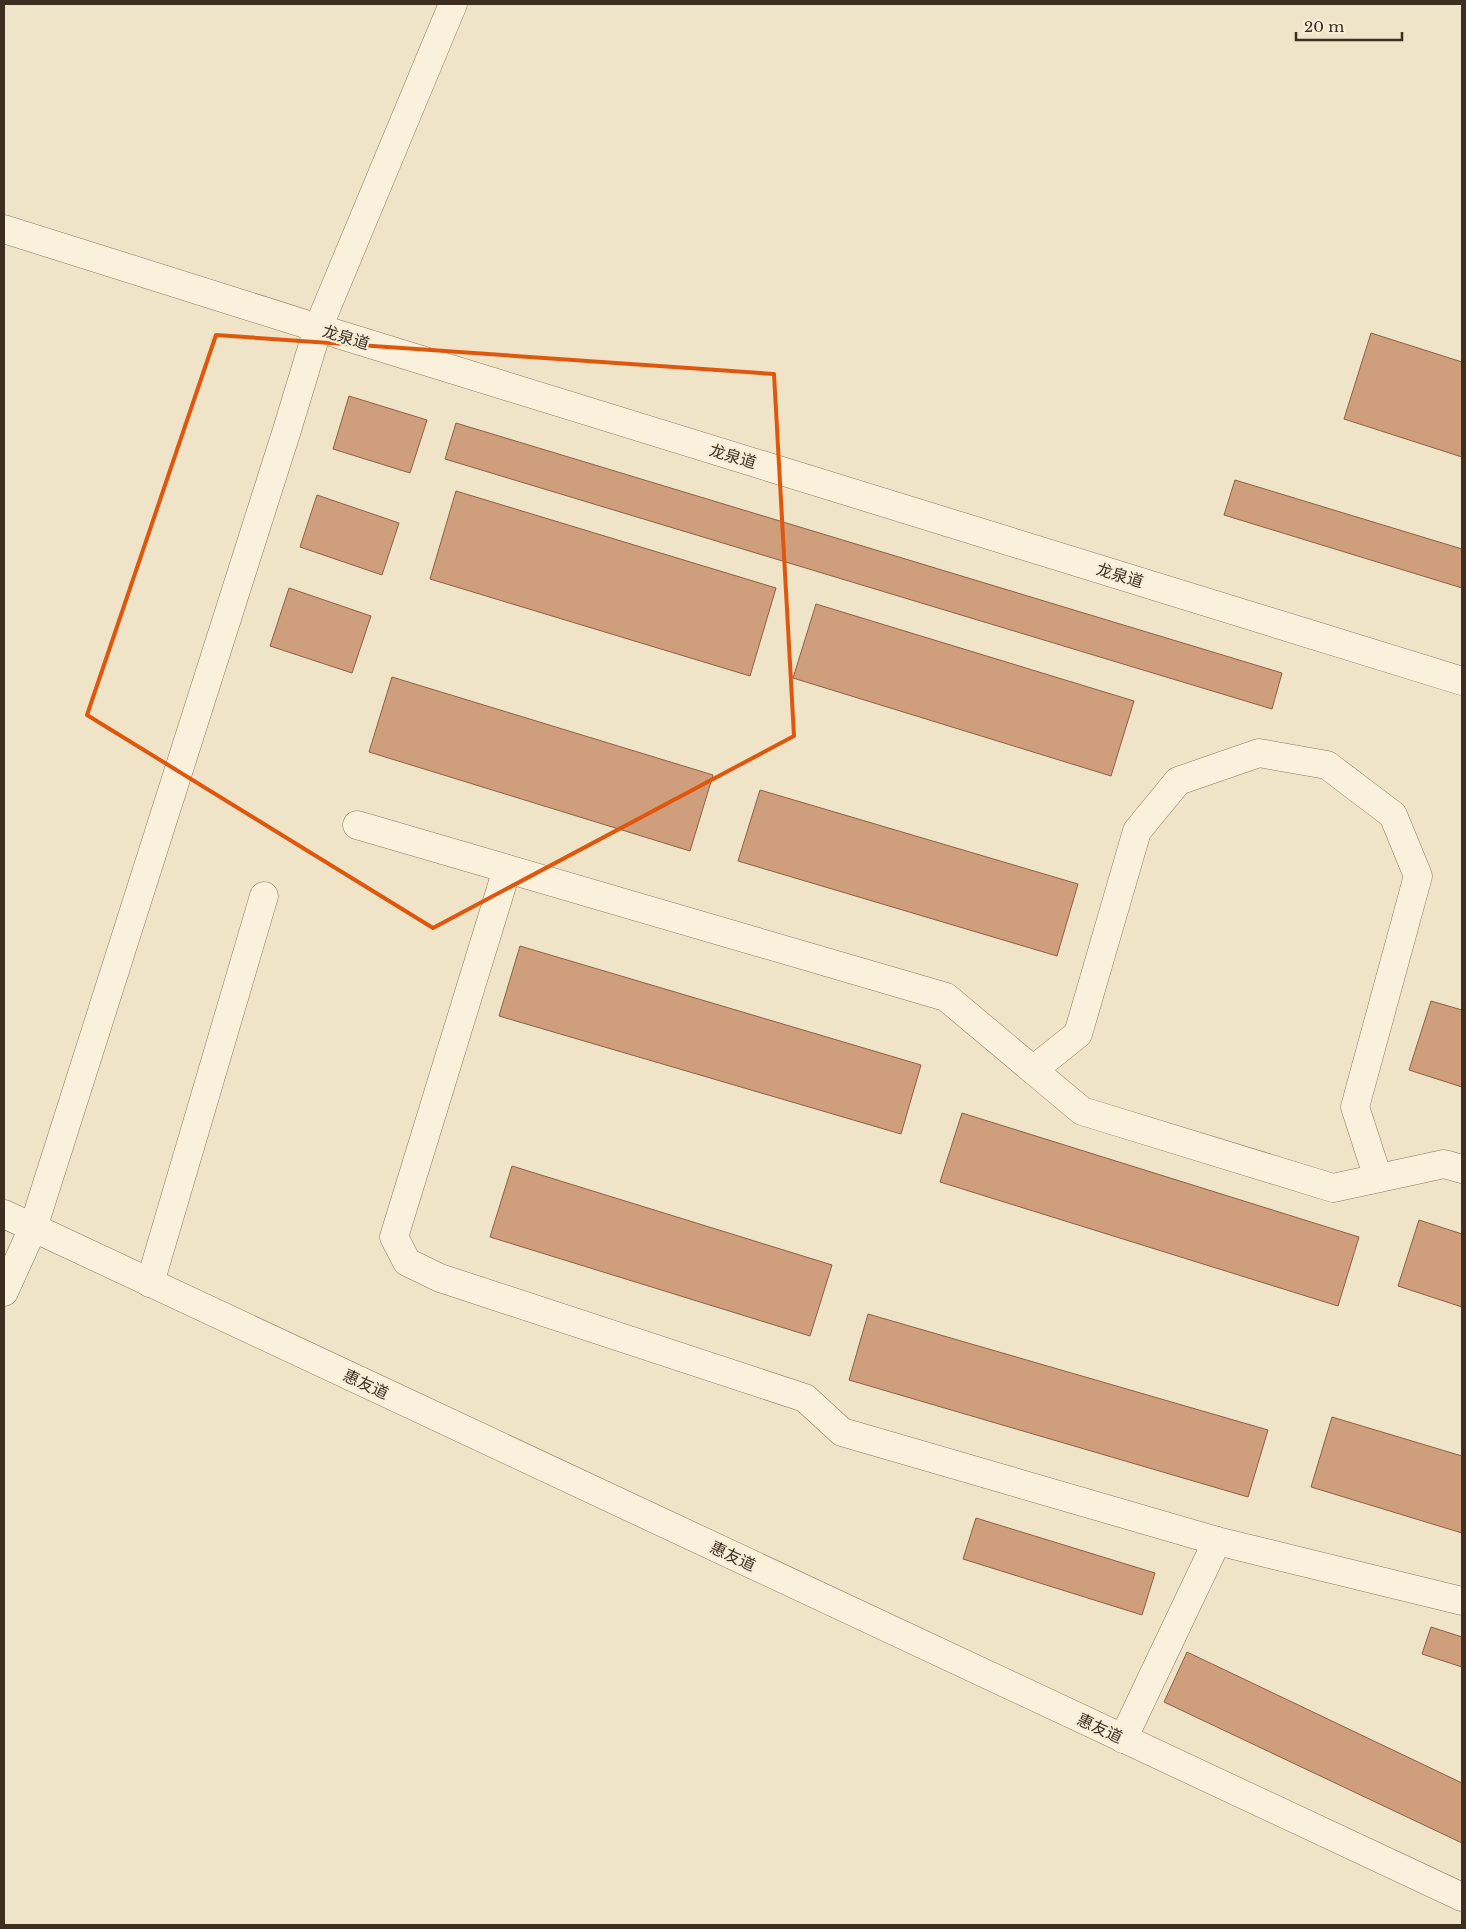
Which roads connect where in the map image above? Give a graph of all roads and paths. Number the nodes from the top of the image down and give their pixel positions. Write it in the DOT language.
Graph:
graph roads {
  1 [pos="453,4"];
  2 [pos="4,229"];
  3 [pos="318,328"];
  4 [pos="1462,681"];
  5 [pos="357,825"];
  6 [pos="507,869"];
  7 [pos="264,896"];
  8 [pos="1033,1070"];
  9 [pos="1462,1169"];
  10 [pos="1378,1178"];
  11 [pos="4,1214"];
  12 [pos="33,1228"];
  13 [pos="150,1283"];
  14 [pos="4,1292"];
  15 [pos="1217,1541"];
  16 [pos="1462,1601"];
  17 [pos="1123,1739"];
  18 [pos="1462,1897"];
  1 -- 3 [label="street"];
  2 -- 3 [label="street, 龙泉道"];
  3 -- 4 [label="street, 龙泉道"];
  3 -- 12 [label="street"];
  5 -- 6 [label="street"];
  6 -- 8 [label="street"];
  6 -- 15 [label="street"];
  7 -- 13 [label="street"];
  8 -- 10 [label="street"];
  8 -- 10 [label="street"];
  9 -- 10 [label="street"];
  11 -- 12 [label="street, 惠友道"];
  12 -- 13 [label="street, 惠友道"];
  12 -- 14 [label="street"];
  13 -- 17 [label="street, 惠友道"];
  15 -- 16 [label="street"];
  15 -- 17 [label="street"];
  17 -- 18 [label="street, 惠友道"];
}
